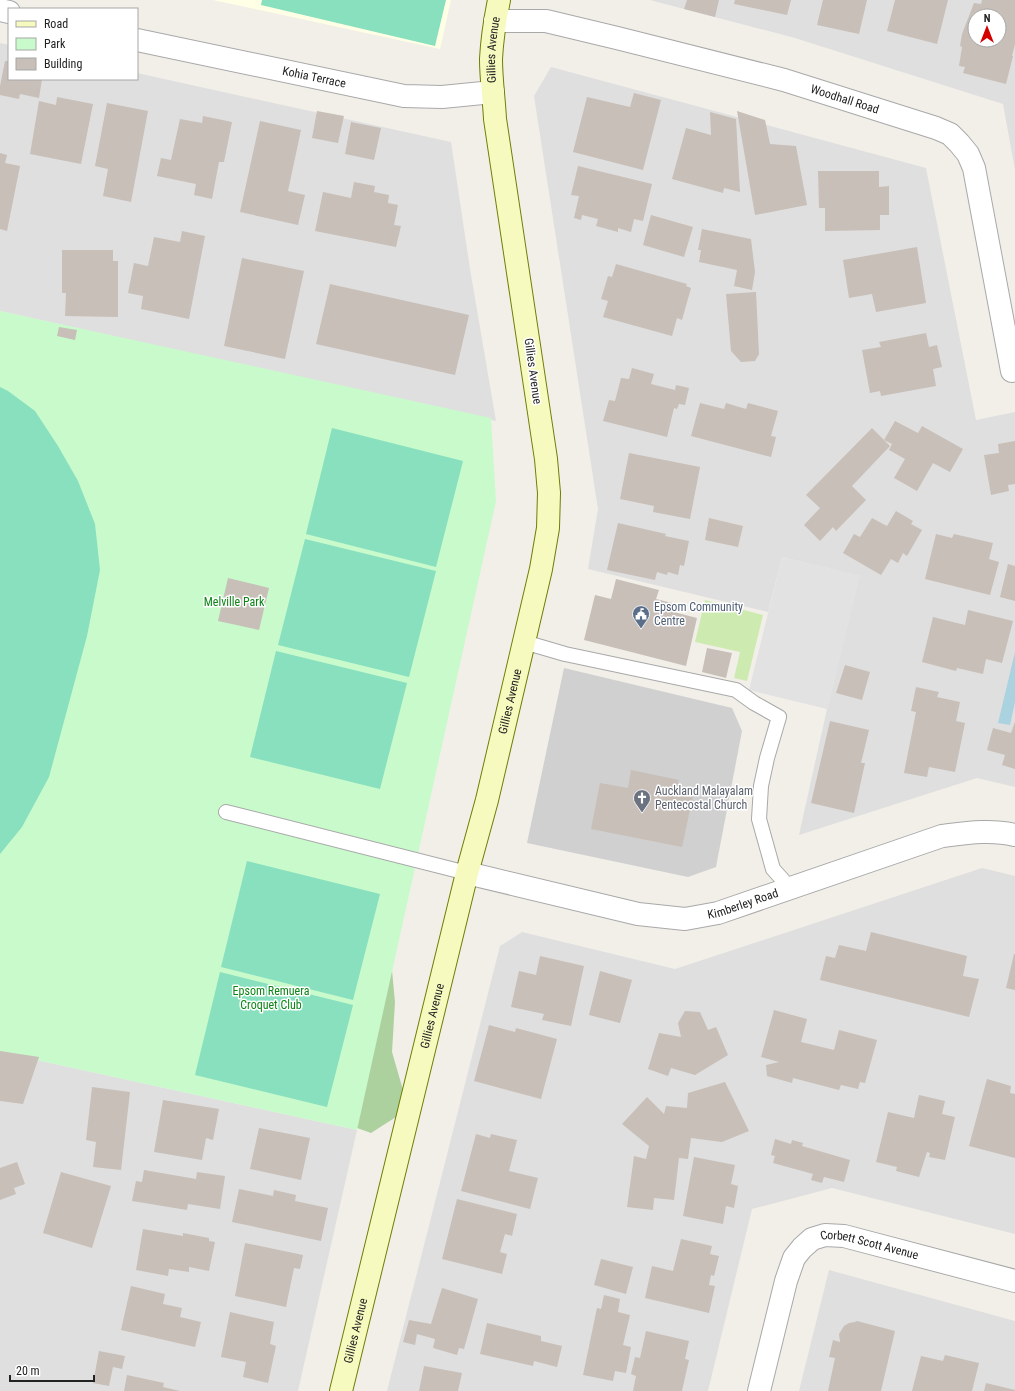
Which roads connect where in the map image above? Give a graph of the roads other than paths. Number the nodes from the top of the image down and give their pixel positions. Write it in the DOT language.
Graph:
graph roads {
  1 [pos="497,10"];
  2 [pos="138,40"];
  3 [pos="493,92"];
  4 [pos="1012,371"];
  5 [pos="524,642"];
  6 [pos="226,812"];
  7 [pos="1015,835"];
  8 [pos="467,873"];
  9 [pos="790,888"];
  10 [pos="1015,1281"];
  11 [pos="341,1391"];
  12 [pos="759,1391"];
  1 -- 3 [label="main road, Gillies Avenue"];
  1 -- 4 [label="street, Woodhall Road"];
  2 -- 3 [label="street, Kohia Terrace"];
  3 -- 5 [label="main road, Gillies Avenue"];
  5 -- 8 [label="main road, Gillies Avenue"];
  5 -- 9 [label="lane"];
  6 -- 8 [label="lane"];
  7 -- 9 [label="street, Kimberley Road"];
  8 -- 9 [label="street, Kimberley Road"];
  8 -- 11 [label="main road, Gillies Avenue"];
  10 -- 12 [label="street, Corbett Scott Avenue"];
}
